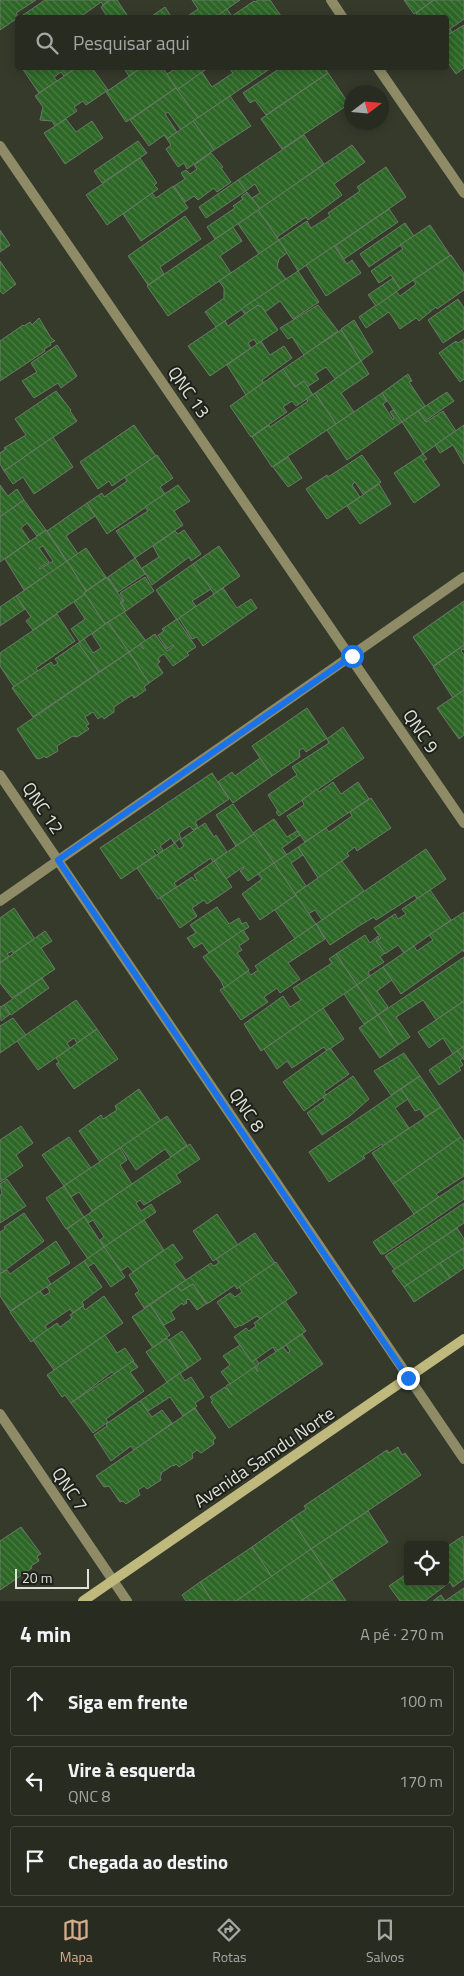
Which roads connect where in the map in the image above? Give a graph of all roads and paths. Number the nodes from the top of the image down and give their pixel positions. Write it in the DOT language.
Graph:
graph roads {
  1 [pos="331,0"];
  2 [pos="341,15"];
  3 [pos="379,70"];
  4 [pos="0,146"];
  5 [pos="464,192"];
  6 [pos="464,577"];
  7 [pos="352,656"];
  8 [pos="0,775"];
  9 [pos="464,823"];
  10 [pos="58,860"];
  11 [pos="0,901"];
  12 [pos="464,1339"];
  13 [pos="408,1378"];
  14 [pos="0,1414"];
  15 [pos="464,1458"];
  16 [pos="112,1581"];
  17 [pos="83,1601"];
  18 [pos="126,1601"];
  1 -- 2 [label="street"];
  3 -- 5 [label="street"];
  4 -- 7 [label="street, QNC 13"];
  6 -- 7 [label="street"];
  7 -- 9 [label="street, QNC 9"];
  7 -- 10 [label="street"];
  8 -- 10 [label="street, QNC 12"];
  10 -- 11 [label="street"];
  10 -- 13 [label="street, QNC 8"];
  12 -- 13 [label="main road, Avenida Samdu Norte"];
  13 -- 15 [label="street, QNC 8"];
  13 -- 16 [label="main road, Avenida Samdu Norte"];
  14 -- 16 [label="street, QNC 7"];
  16 -- 17 [label="main road, Avenida Samdu Norte"];
  16 -- 18 [label="street, QNC 7"];
}
